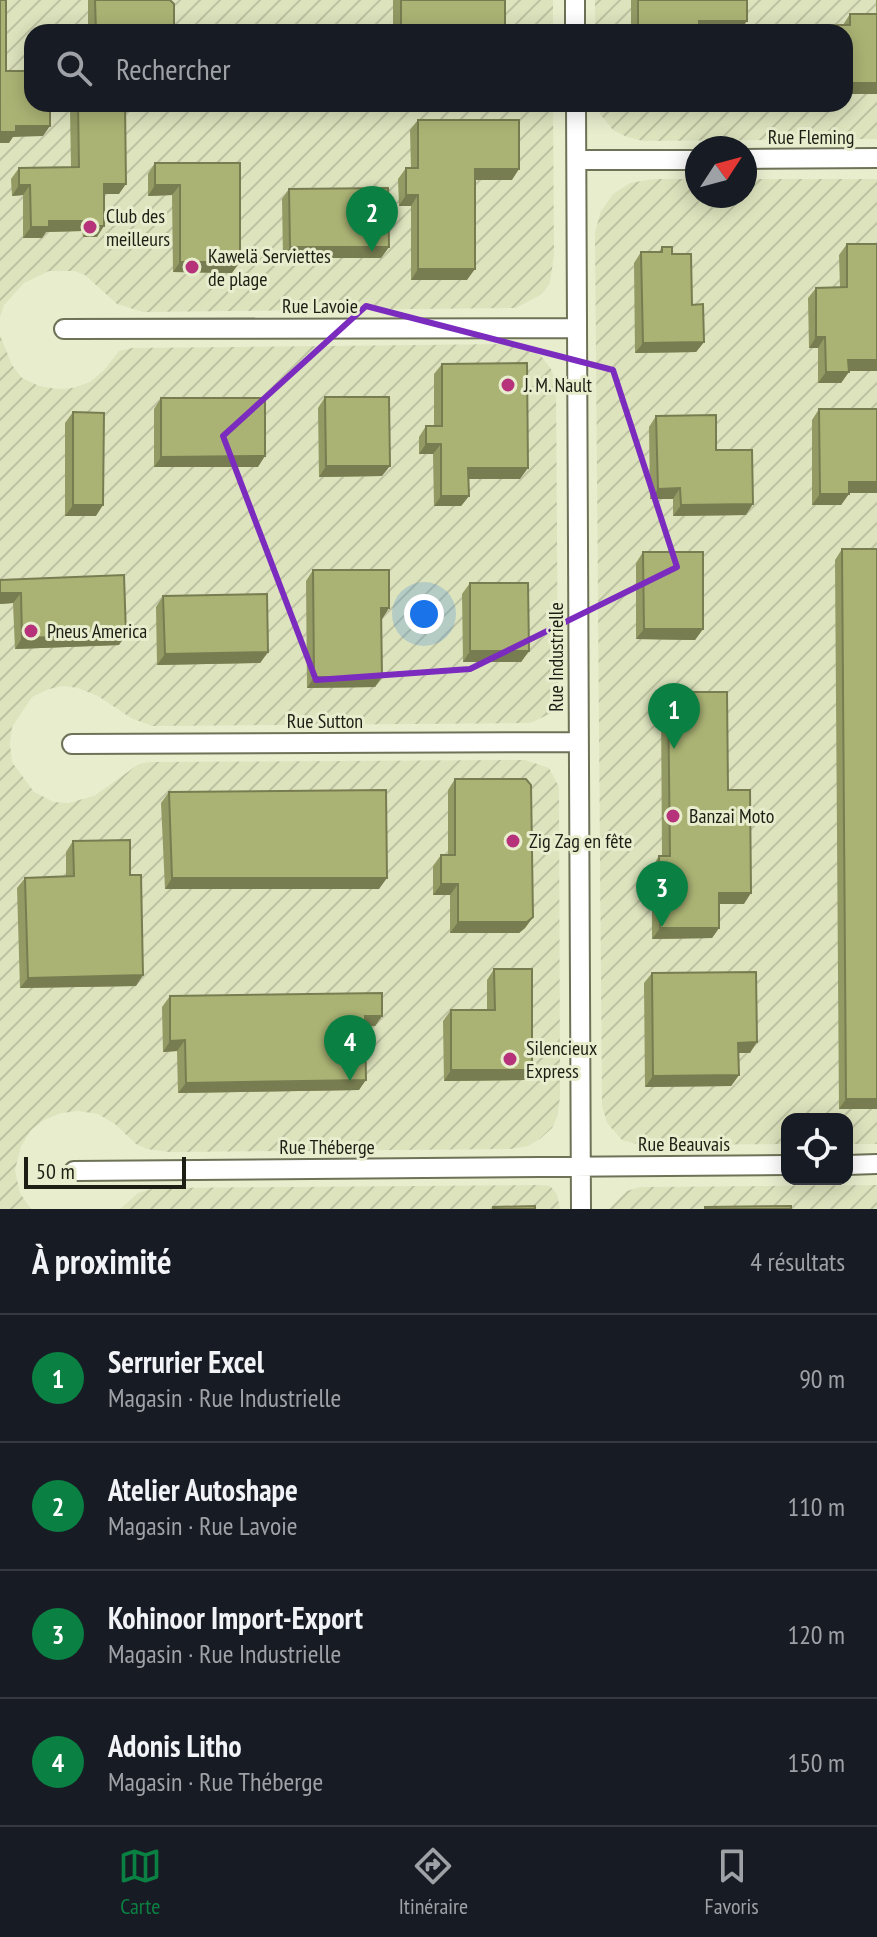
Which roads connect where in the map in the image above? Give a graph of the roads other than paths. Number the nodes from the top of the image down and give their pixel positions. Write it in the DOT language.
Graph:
graph roads {
  1 [pos="575,0"];
  2 [pos="575,24"];
  3 [pos="576,112"];
  4 [pos="877,158"];
  5 [pos="757,159"];
  6 [pos="577,160"];
  7 [pos="685,160"];
  8 [pos="576,328"];
  9 [pos="64,329"];
  10 [pos="578,742"];
  11 [pos="72,744"];
  12 [pos="877,1164"];
  13 [pos="781,1165"];
  14 [pos="853,1165"];
  15 [pos="581,1166"];
  16 [pos="74,1171"];
  17 [pos="581,1209"];
  1 -- 2 [label="street"];
  3 -- 6 [label="street, Rue Industrielle"];
  4 -- 5 [label="street, Rue Fleming"];
  6 -- 7 [label="street"];
  6 -- 8 [label="street, Rue Industrielle"];
  8 -- 9 [label="street, Rue Lavoie"];
  8 -- 10 [label="street, Rue Industrielle"];
  10 -- 11 [label="street, Rue Sutton"];
  10 -- 15 [label="street, Rue Industrielle"];
  12 -- 14 [label="street"];
  13 -- 15 [label="street, Rue Beauvais"];
  15 -- 16 [label="street, Rue Théberge"];
  15 -- 17 [label="street, Rue Industrielle"];
}
